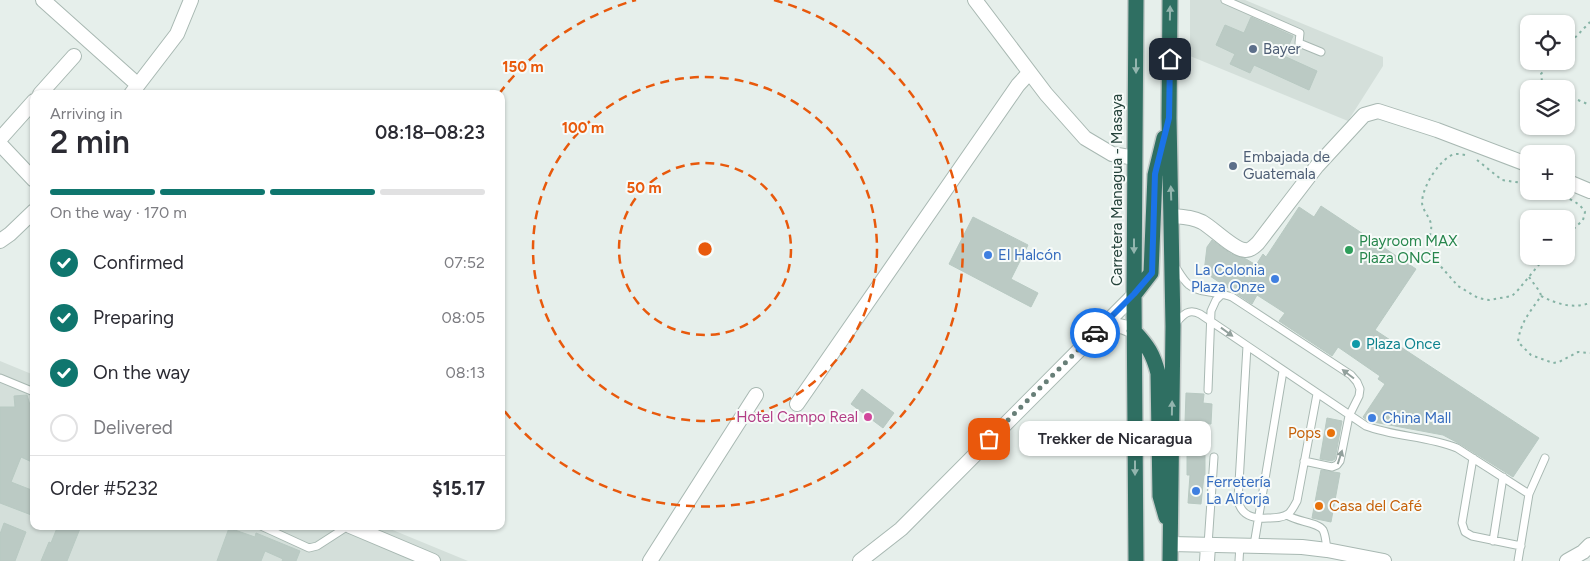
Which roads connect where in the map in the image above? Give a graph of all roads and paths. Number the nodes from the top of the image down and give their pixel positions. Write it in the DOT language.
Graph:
graph roads {
  1 [pos="43,0"];
  2 [pos="190,0"];
  3 [pos="975,0"];
  4 [pos="1136,0"];
  5 [pos="1170,0"];
  6 [pos="1225,0"];
  7 [pos="1590,22"];
  8 [pos="1575,38"];
  9 [pos="1322,52"];
  10 [pos="74,56"];
  11 [pos="1029,73"];
  12 [pos="44,90"];
  13 [pos="135,90"];
  14 [pos="1575,99"];
  15 [pos="30,105"];
  16 [pos="1590,105"];
  17 [pos="1169,118"];
  18 [pos="0,139"];
  19 [pos="0,144"];
  20 [pos="1467,155"];
  21 [pos="1135,158"];
  22 [pos="1472,158"];
  23 [pos="1520,162"];
  24 [pos="30,176"];
  25 [pos="1520,183"];
  26 [pos="1575,185"];
  27 [pos="1590,191"];
  28 [pos="1571,200"];
  29 [pos="30,215"];
  30 [pos="1172,216"];
  31 [pos="1575,228"];
  32 [pos="0,241"];
  33 [pos="1172,261"];
  34 [pos="1539,265"];
  35 [pos="1529,277"];
  36 [pos="1223,293"];
  37 [pos="1134,294"];
  38 [pos="1541,296"];
  39 [pos="1590,303"];
  40 [pos="1211,321"];
  41 [pos="1105,323"];
  42 [pos="1173,326"];
  43 [pos="1134,332"];
  44 [pos="1247,346"];
  45 [pos="1590,353"];
  46 [pos="1283,371"];
  47 [pos="0,378"];
  48 [pos="30,390"];
  49 [pos="1208,390"];
  50 [pos="1317,394"];
  51 [pos="756,395"];
  52 [pos="797,404"];
  53 [pos="1349,416"];
  54 [pos="1214,457"];
  55 [pos="1474,458"];
  56 [pos="1545,458"];
  57 [pos="1304,461"];
  58 [pos="1503,477"];
  59 [pos="1529,494"];
  60 [pos="1287,515"];
  61 [pos="1258,519"];
  62 [pos="270,530"];
  63 [pos="343,530"];
  64 [pos="359,530"];
  65 [pos="1171,540"];
  66 [pos="1493,541"];
  67 [pos="1247,545"];
  68 [pos="1208,546"];
  69 [pos="1521,546"];
  70 [pos="1327,550"];
  71 [pos="1588,552"];
  72 [pos="433,561"];
  73 [pos="650,561"];
  74 [pos="860,561"];
  75 [pos="1136,561"];
  76 [pos="1170,561"];
  77 [pos="1207,561"];
  78 [pos="1239,561"];
  79 [pos="1384,561"];
  80 [pos="1518,561"];
  81 [pos="1567,561"];
  1 -- 13 [label="street"];
  2 -- 13 [label="street"];
  3 -- 11 [label="street"];
  4 -- 21 [label="highway, Carretera Managua - Masaya, one-way"];
  17 -- 5 [label="highway, one-way"];
  6 -- 9 [label="lane"];
  7 -- 8 [label="path"];
  10 -- 12 [label="street"];
  11 -- 21 [label="street"];
  11 -- 52 [label="street"];
  14 -- 16 [label="path"];
  15 -- 18 [label="street"];
  30 -- 17 [label="highway, one-way"];
  17 -- 37 [label="highway"];
  19 -- 24 [label="street"];
  20 -- 35 [label="path"];
  21 -- 37 [label="highway, Carretera Managua - Masaya, one-way"];
  22 -- 25 [label="path"];
  23 -- 30 [label="street"];
  26 -- 27 [label="street"];
  28 -- 31 [label="path"];
  29 -- 32 [label="street"];
  30 -- 33 [label="highway"];
  33 -- 36 [label="lane"];
  33 -- 42 [label="highway"];
  34 -- 35 [label="path"];
  35 -- 38 [label="path"];
  36 -- 40 [label="lane"];
  53 -- 36 [label="lane, one-way"];
  37 -- 41 [label="street"];
  37 -- 43 [label="highway, Carretera Managua - Masaya"];
  38 -- 39 [label="path"];
  38 -- 45 [label="path"];
  40 -- 42 [label="lane"];
  40 -- 44 [label="lane, one-way"];
  40 -- 49 [label="lane"];
  41 -- 43 [label="street"];
  41 -- 74 [label="street"];
  65 -- 42 [label="highway, one-way"];
  43 -- 65 [label="highway"];
  43 -- 75 [label="highway, Carretera Managua - Masaya, one-way"];
  44 -- 46 [label="lane"];
  44 -- 61 [label="lane"];
  46 -- 50 [label="lane"];
  46 -- 61 [label="lane"];
  47 -- 48 [label="lane"];
  50 -- 53 [label="lane"];
  50 -- 57 [label="lane"];
  51 -- 73 [label="street"];
  53 -- 55 [label="lane"];
  57 -- 53 [label="lane, one-way"];
  54 -- 68 [label="lane"];
  55 -- 58 [label="lane"];
  55 -- 66 [label="lane"];
  56 -- 59 [label="lane"];
  57 -- 60 [label="lane"];
  58 -- 59 [label="lane"];
  58 -- 66 [label="lane"];
  59 -- 69 [label="lane"];
  60 -- 61 [label="lane"];
  60 -- 70 [label="lane"];
  61 -- 67 [label="lane"];
  62 -- 63 [label="lane"];
  64 -- 72 [label="street"];
  65 -- 68 [label="street"];
  65 -- 76 [label="highway"];
  66 -- 69 [label="lane"];
  67 -- 68 [label="street"];
  67 -- 70 [label="street"];
  67 -- 78 [label="lane"];
  68 -- 77 [label="street"];
  69 -- 80 [label="lane"];
  70 -- 79 [label="street"];
  71 -- 81 [label="street"];
}
